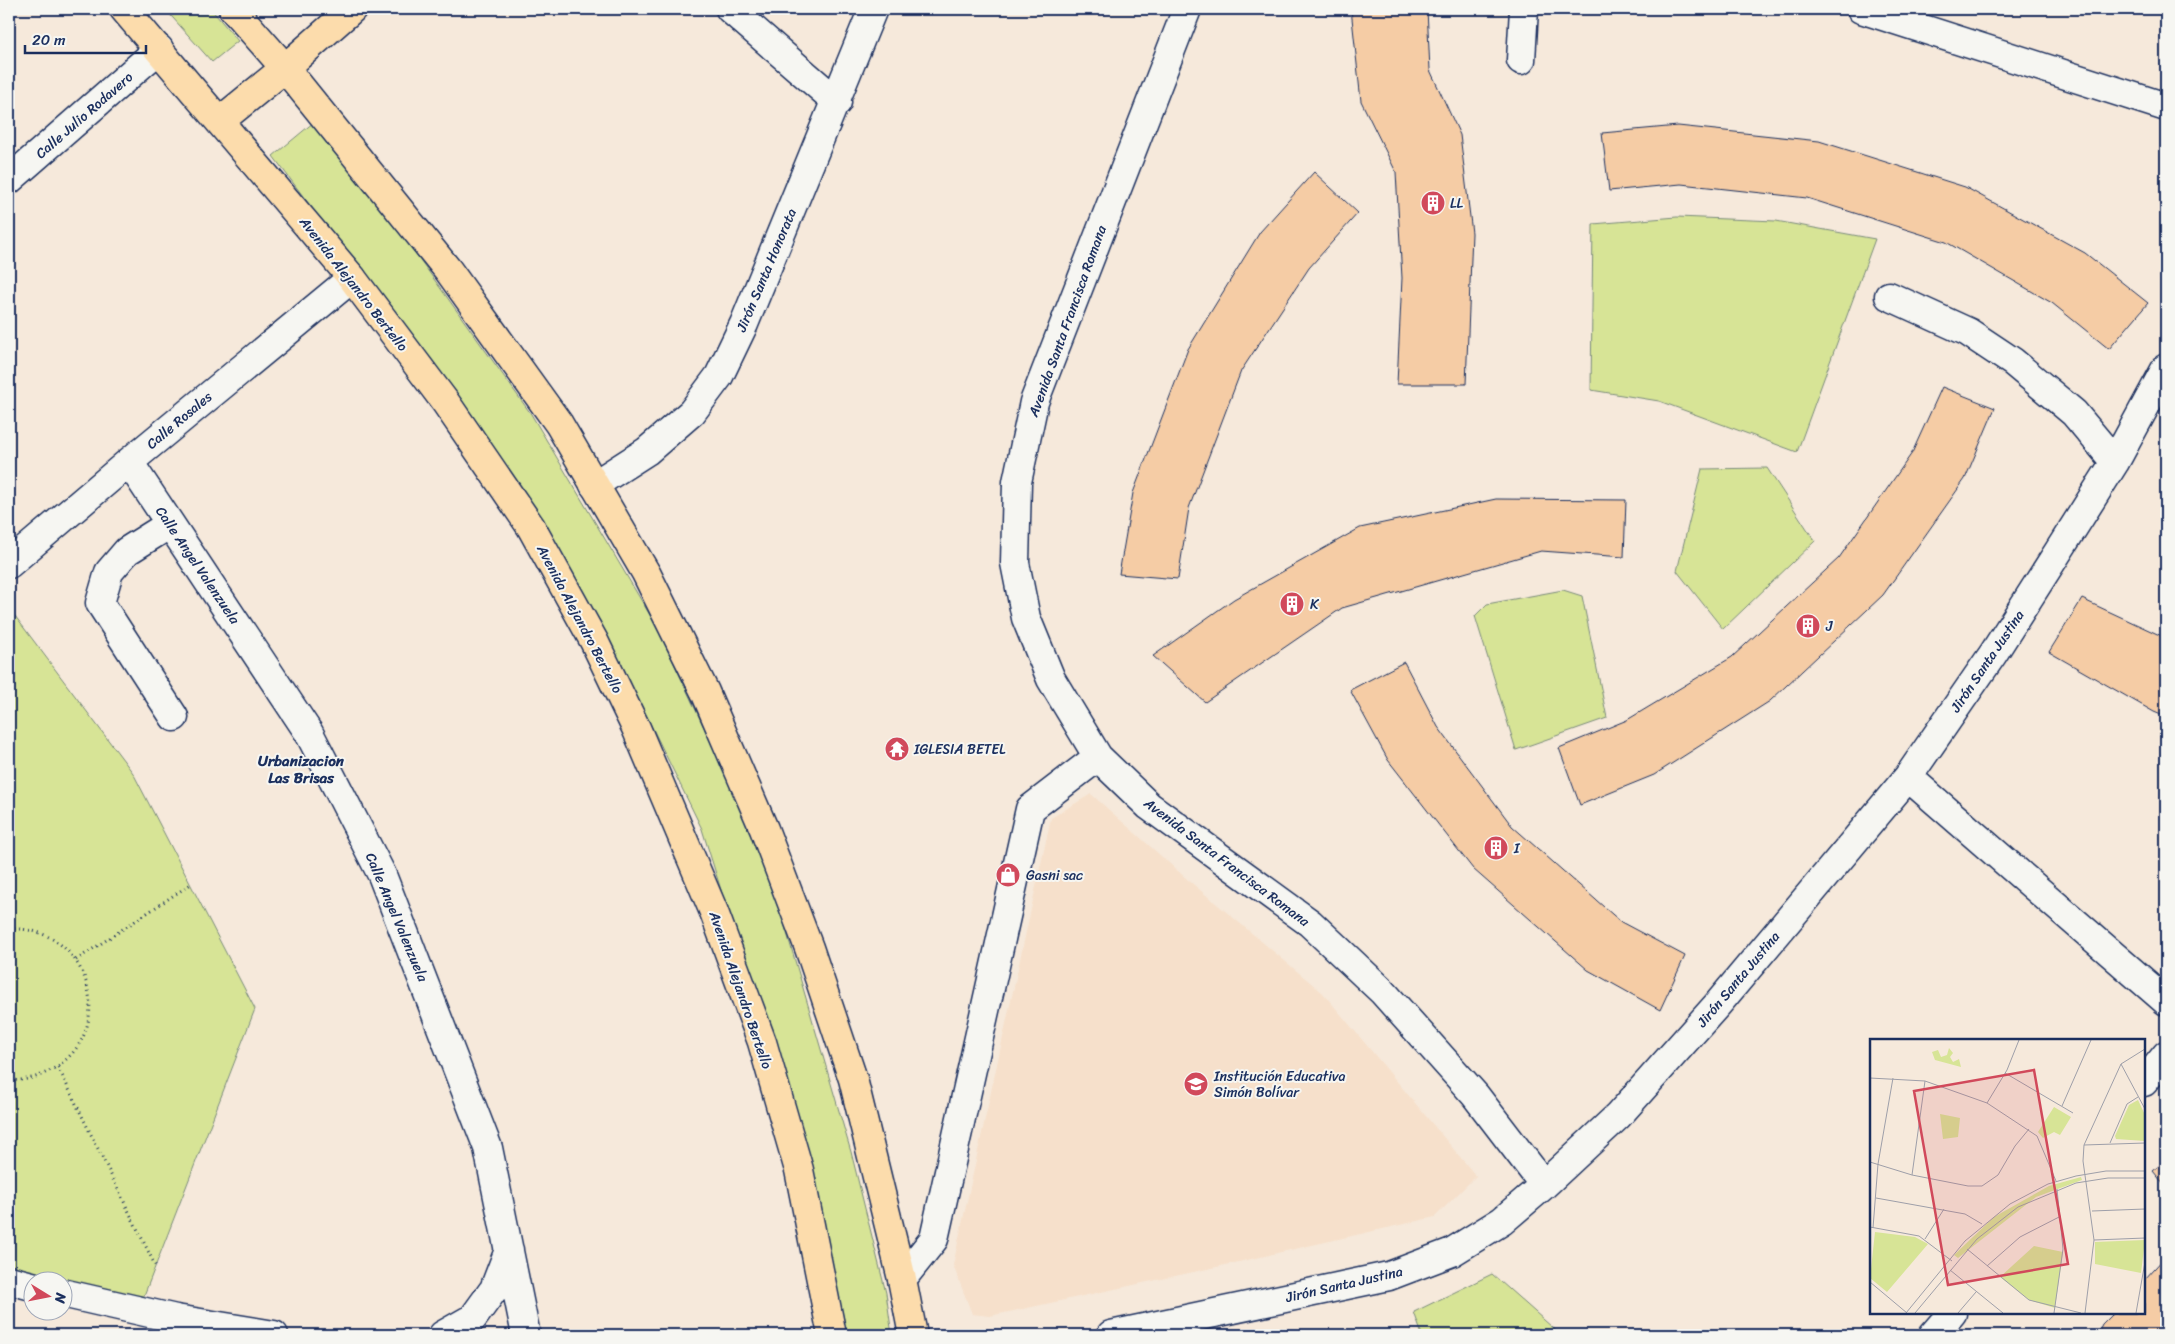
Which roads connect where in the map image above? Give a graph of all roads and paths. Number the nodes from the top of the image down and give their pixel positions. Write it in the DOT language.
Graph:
graph roads {
  1 [pos="124,9"];
  2 [pos="233,9"];
  3 [pos="352,9"];
  4 [pos="730,9"];
  5 [pos="873,9"];
  6 [pos="1187,9"];
  7 [pos="1524,9"];
  8 [pos="1861,9"];
  9 [pos="159,49"];
  10 [pos="1521,60"];
  11 [pos="285,68"];
  12 [pos="837,102"];
  13 [pos="2166,107"];
  14 [pos="220,121"];
  15 [pos="9,180"];
  16 [pos="352,278"];
  17 [pos="1889,296"];
  18 [pos="2166,368"];
  19 [pos="129,462"];
  20 [pos="2115,462"];
  21 [pos="594,484"];
  22 [pos="170,524"];
  23 [pos="9,564"];
  24 [pos="14,615"];
  25 [pos="9,668"];
  26 [pos="174,717"];
  27 [pos="1098,757"];
  28 [pos="1908,777"];
  29 [pos="191,884"];
  30 [pos="9,929"];
  31 [pos="76,960"];
  32 [pos="2166,1001"];
  33 [pos="2166,1055"];
  34 [pos="58,1067"];
  35 [pos="9,1080"];
  36 [pos="2145,1081"];
  37 [pos="1544,1186"];
  38 [pos="509,1250"];
  39 [pos="156,1266"];
  40 [pos="902,1279"];
  41 [pos="9,1280"];
  42 [pos="22,1283"];
  43 [pos="72,1295"];
  44 [pos="1951,1314"];
  45 [pos="274,1335"];
  46 [pos="443,1335"];
  47 [pos="526,1335"];
  48 [pos="832,1335"];
  49 [pos="913,1335"];
  50 [pos="1111,1335"];
  51 [pos="1933,1335"];
  1 -- 9 [label="main road, Avenida Alejandro Bertello"];
  2 -- 11 [label="main road"];
  3 -- 11 [label="main road"];
  4 -- 12 [label="street"];
  5 -- 12 [label="street, Jirón Santa Honorata"];
  6 -- 27 [label="street, Avenida Santa Francisca Romana"];
  7 -- 10 [label="street"];
  8 -- 13 [label="street"];
  9 -- 14 [label="main road, Avenida Alejandro Bertello"];
  9 -- 15 [label="street, Calle Julio Rodavero"];
  11 -- 14 [label="main road"];
  11 -- 21 [label="main road"];
  12 -- 21 [label="street, Jirón Santa Honorata"];
  14 -- 16 [label="main road, Avenida Alejandro Bertello"];
  16 -- 19 [label="street, Calle Rosales"];
  16 -- 48 [label="main road, Avenida Alejandro Bertello"];
  17 -- 20 [label="street"];
  18 -- 20 [label="street, Jirón Santa Justina"];
  19 -- 22 [label="street, Calle Angel Valenzuela"];
  19 -- 23 [label="street, Calle Rosales"];
  20 -- 28 [label="street, Jirón Santa Justina"];
  21 -- 40 [label="main road"];
  22 -- 26 [label="street"];
  22 -- 38 [label="street, Calle Angel Valenzuela"];
  24 -- 25 [label="path"];
  27 -- 37 [label="street, Avenida Santa Francisca Romana"];
  27 -- 40 [label="street"];
  28 -- 32 [label="street"];
  28 -- 37 [label="street, Jirón Santa Justina"];
  29 -- 31 [label="path"];
  30 -- 31 [label="path"];
  31 -- 34 [label="path"];
  33 -- 36 [label="street"];
  34 -- 35 [label="path"];
  34 -- 39 [label="path"];
  37 -- 50 [label="street, Jirón Santa Justina"];
  38 -- 46 [label="street"];
  38 -- 47 [label="street, Calle Angel Valenzuela"];
  40 -- 49 [label="main road"];
  41 -- 42 [label="street"];
  43 -- 45 [label="street"];
  44 -- 51 [label="street"];
}
